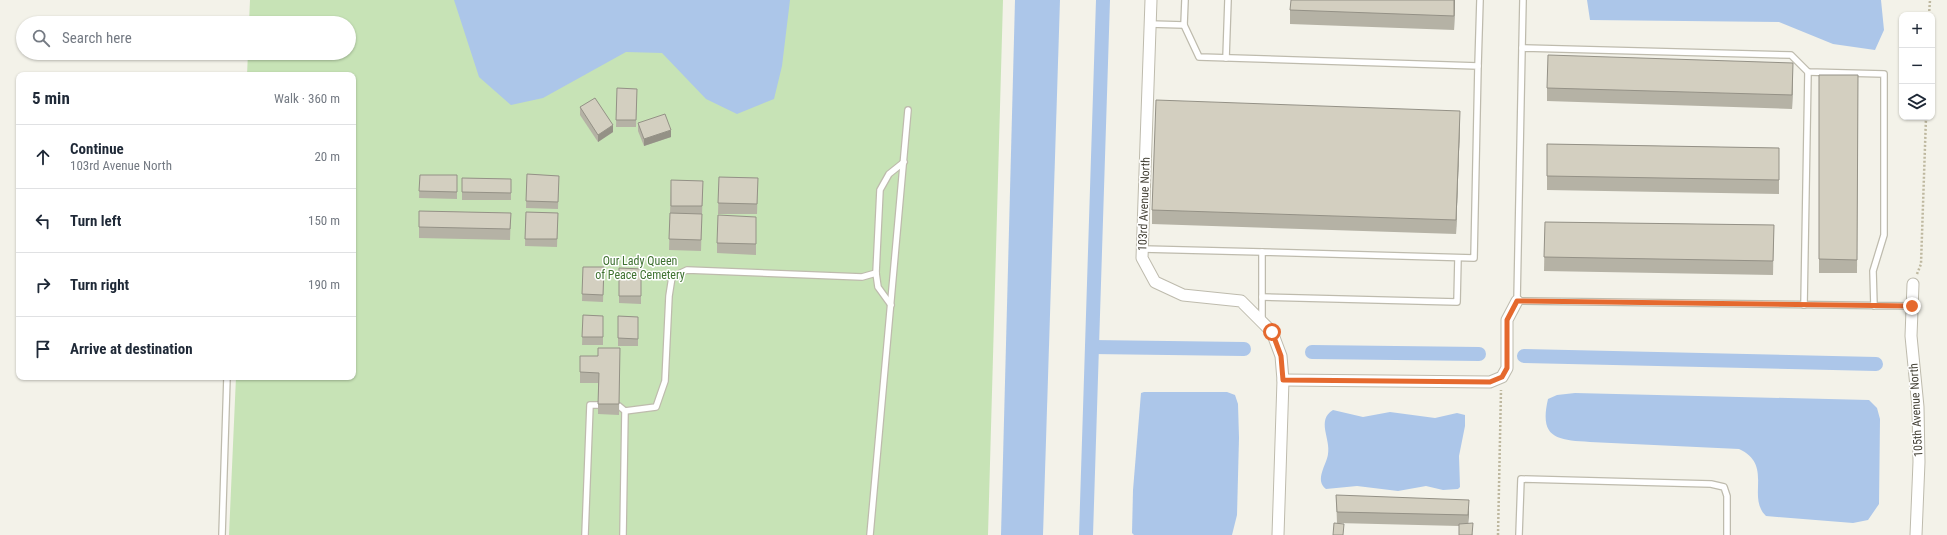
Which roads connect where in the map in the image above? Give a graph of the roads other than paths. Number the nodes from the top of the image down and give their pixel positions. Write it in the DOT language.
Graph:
graph roads {
  1 [pos="1151,0"];
  2 [pos="1185,0"];
  3 [pos="1228,0"];
  4 [pos="1480,0"];
  5 [pos="1523,0"];
  6 [pos="1150,24"];
  7 [pos="1184,25"];
  8 [pos="1522,48"];
  9 [pos="1226,58"];
  10 [pos="1478,66"];
  11 [pos="1808,72"];
  12 [pos="908,110"];
  13 [pos="904,162"];
  14 [pos="1143,249"];
  15 [pos="1262,252"];
  16 [pos="1458,258"];
  17 [pos="876,273"];
  18 [pos="1913,284"];
  19 [pos="1262,297"];
  20 [pos="1517,301"];
  21 [pos="891,305"];
  22 [pos="1804,305"];
  23 [pos="1874,306"];
  24 [pos="1912,306"];
  25 [pos="1262,322"];
  26 [pos="227,380"];
  27 [pos="1283,380"];
  28 [pos="598,405"];
  29 [pos="619,406"];
  30 [pos="625,411"];
  31 [pos="222,535"];
  32 [pos="585,535"];
  33 [pos="623,535"];
  34 [pos="870,535"];
  35 [pos="1278,535"];
  36 [pos="1519,535"];
  37 [pos="1727,535"];
  38 [pos="1916,535"];
  1 -- 6 [label="street, 103rd Avenue North"];
  2 -- 7 [label="lane"];
  3 -- 9 [label="lane"];
  4 -- 10 [label="lane"];
  5 -- 8 [label="lane"];
  6 -- 7 [label="lane"];
  6 -- 14 [label="street, 103rd Avenue North"];
  7 -- 9 [label="lane"];
  8 -- 11 [label="lane"];
  8 -- 20 [label="lane"];
  9 -- 10 [label="lane"];
  10 -- 16 [label="lane"];
  11 -- 22 [label="lane"];
  11 -- 23 [label="lane"];
  12 -- 13 [label="lane"];
  13 -- 17 [label="lane"];
  13 -- 21 [label="lane"];
  14 -- 15 [label="lane"];
  14 -- 25 [label="street, 103rd Avenue North"];
  15 -- 16 [label="lane"];
  15 -- 19 [label="lane"];
  16 -- 19 [label="lane"];
  17 -- 21 [label="lane"];
  17 -- 30 [label="lane"];
  18 -- 24 [label="street, 105th Avenue North"];
  19 -- 25 [label="lane"];
  20 -- 22 [label="lane"];
  20 -- 27 [label="street"];
  21 -- 34 [label="lane"];
  22 -- 23 [label="lane"];
  23 -- 24 [label="lane"];
  24 -- 38 [label="street, 105th Avenue North"];
  25 -- 27 [label="street, 103rd Avenue North"];
  26 -- 31 [label="lane"];
  27 -- 35 [label="street, 103rd Avenue North"];
  28 -- 32 [label="lane"];
  29 -- 30 [label="lane"];
  30 -- 33 [label="lane"];
  36 -- 37 [label="lane"];
}
